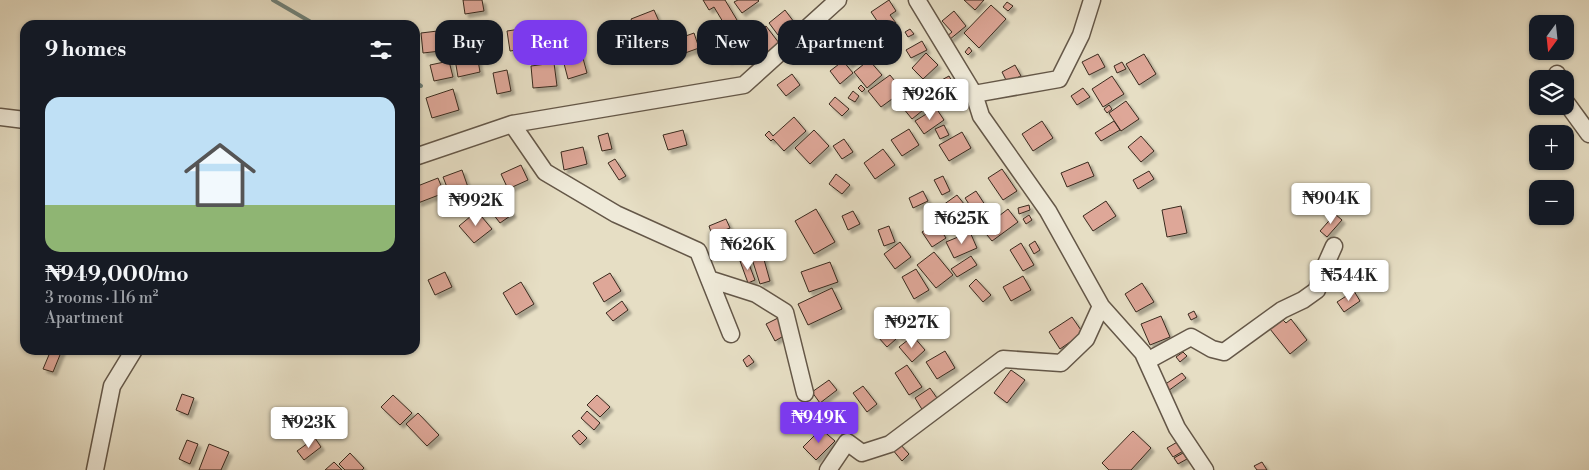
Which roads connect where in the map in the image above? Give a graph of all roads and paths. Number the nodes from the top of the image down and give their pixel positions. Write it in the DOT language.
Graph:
graph roads {
  1 [pos="838,0"];
  2 [pos="917,0"];
  3 [pos="1092,0"];
  4 [pos="974,94"];
  5 [pos="1574,113"];
  6 [pos="0,117"];
  7 [pos="20,119"];
  8 [pos="512,124"];
  9 [pos="1589,134"];
  10 [pos="420,156"];
  11 [pos="1334,246"];
  12 [pos="709,279"];
  13 [pos="1101,306"];
  14 [pos="731,334"];
  15 [pos="131,355"];
  16 [pos="1147,361"];
  17 [pos="805,393"];
  18 [pos="95,470"];
  19 [pos="828,470"];
  20 [pos="1205,470"];
  1 -- 8 [label="street"];
  2 -- 4 [label="street"];
  3 -- 4 [label="street"];
  4 -- 13 [label="street"];
  5 -- 9 [label="street"];
  6 -- 7 [label="street"];
  8 -- 10 [label="street"];
  8 -- 12 [label="street"];
  11 -- 16 [label="street"];
  12 -- 14 [label="street"];
  12 -- 17 [label="street"];
  13 -- 16 [label="street"];
  13 -- 19 [label="street"];
  15 -- 18 [label="street"];
  16 -- 20 [label="street"];
}
